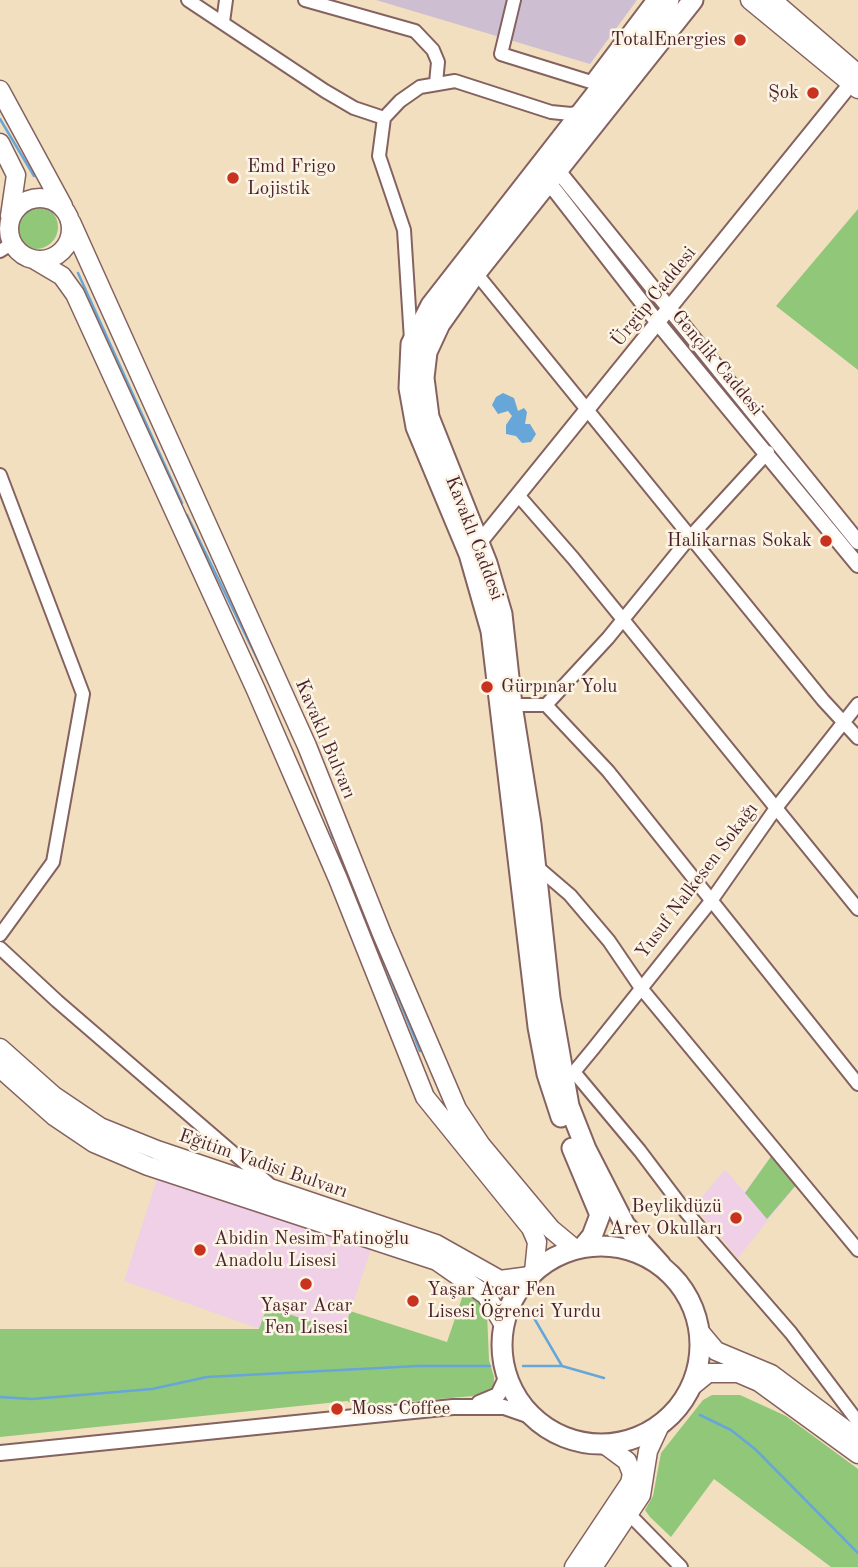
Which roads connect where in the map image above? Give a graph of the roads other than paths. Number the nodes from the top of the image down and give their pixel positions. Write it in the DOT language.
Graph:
graph roads {
  1 [pos="188,0"];
  2 [pos="226,0"];
  3 [pos="305,0"];
  4 [pos="514,0"];
  5 [pos="653,0"];
  6 [pos="669,0"];
  7 [pos="694,0"];
  8 [pos="750,0"];
  9 [pos="772,0"];
  10 [pos="223,22"];
  11 [pos="856,80"];
  12 [pos="436,83"];
  13 [pos="0,90"];
  14 [pos="584,111"];
  15 [pos="384,118"];
  16 [pos="0,144"];
  17 [pos="554,178"];
  18 [pos="69,217"];
  19 [pos="10,220"];
  20 [pos="6,247"];
  21 [pos="36,260"];
  22 [pos="476,273"];
  23 [pos="668,310"];
  24 [pos="658,323"];
  25 [pos="411,344"];
  26 [pos="587,410"];
  27 [pos="768,453"];
  28 [pos="0,475"];
  29 [pos="517,495"];
  30 [pos="690,537"];
  31 [pos="858,542"];
  32 [pos="479,543"];
  33 [pos="858,565"];
  34 [pos="622,620"];
  35 [pos="858,704"];
  36 [pos="512,705"];
  37 [pos="546,705"];
  38 [pos="845,722"];
  39 [pos="858,738"];
  40 [pos="776,808"];
  41 [pos="536,864"];
  42 [pos="710,901"];
  43 [pos="858,909"];
  44 [pos="0,934"];
  45 [pos="0,947"];
  46 [pos="641,988"];
  47 [pos="0,1048"];
  48 [pos="0,1068"];
  49 [pos="569,1075"];
  50 [pos="858,1084"];
  51 [pos="277,1189"];
  52 [pos="852,1233"];
  53 [pos="578,1248"];
  54 [pos="858,1250"];
  55 [pos="661,1265"];
  56 [pos="532,1274"];
  57 [pos="504,1325"];
  58 [pos="700,1332"];
  59 [pos="507,1376"];
  60 [pos="692,1386"];
  61 [pos="453,1407"];
  62 [pos="533,1417"];
  63 [pos="858,1422"];
  64 [pos="660,1425"];
  65 [pos="858,1439"];
  66 [pos="604,1444"];
  67 [pos="0,1453"];
  68 [pos="858,1454"];
  69 [pos="630,1515"];
  70 [pos="574,1567"];
  71 [pos="593,1567"];
  72 [pos="681,1567"];
  1 -- 10 [label="street"];
  2 -- 10 [label="street"];
  3 -- 12 [label="street"];
  4 -- 5 [label="street"];
  6 -- 14 [label="main road, Kavaklı Caddesi"];
  7 -- 17 [label="main road, Kavaklı Caddesi"];
  8 -- 11 [label="main road"];
  9 -- 11 [label="main road"];
  10 -- 15 [label="street"];
  11 -- 23 [label="street, Ürgüp Caddesi"];
  12 -- 14 [label="street"];
  12 -- 15 [label="street"];
  13 -- 18 [label="main road, Kavaklı Bulvarı"];
  14 -- 25 [label="main road, Kavaklı Caddesi"];
  15 -- 25 [label="street"];
  16 -- 19 [label="main road"];
  17 -- 22 [label="main road, Kavaklı Caddesi"];
  17 -- 23 [label="street, Gençlik Caddesi"];
  17 -- 24 [label="street, Gençlik Caddesi"];
  18 -- 19 [label="main road"];
  18 -- 21 [label="main road"];
  18 -- 53 [label="main road, Kavaklı Bulvarı"];
  19 -- 20 [label="main road"];
  20 -- 21 [label="main road"];
  21 -- 56 [label="main road"];
  22 -- 26 [label="street"];
  22 -- 32 [label="main road, Kavaklı Caddesi"];
  23 -- 24 [label="street, Ürgüp Caddesi"];
  23 -- 31 [label="street, Gençlik Caddesi"];
  24 -- 26 [label="street, Ürgüp Caddesi"];
  24 -- 27 [label="street, Gençlik Caddesi"];
  25 -- 53 [label="main road, Kavaklı Caddesi"];
  26 -- 29 [label="street, Ürgüp Caddesi"];
  26 -- 30 [label="street"];
  27 -- 30 [label="street"];
  27 -- 33 [label="street, Gençlik Caddesi"];
  28 -- 44 [label="street"];
  29 -- 32 [label="street, Ürgüp Caddesi"];
  29 -- 34 [label="street"];
  30 -- 34 [label="street"];
  30 -- 38 [label="street"];
  32 -- 36 [label="main road, Kavaklı Caddesi"];
  34 -- 37 [label="street"];
  34 -- 40 [label="street"];
  35 -- 38 [label="street, Yusuf Nalkesen Sokağı"];
  36 -- 37 [label="street"];
  36 -- 41 [label="main road, Kavaklı Caddesi"];
  37 -- 42 [label="street"];
  38 -- 39 [label="street"];
  38 -- 40 [label="street, Yusuf Nalkesen Sokağı"];
  40 -- 42 [label="street, Yusuf Nalkesen Sokağı"];
  40 -- 43 [label="street"];
  41 -- 46 [label="street"];
  41 -- 49 [label="main road, Kavaklı Caddesi"];
  42 -- 46 [label="street, Yusuf Nalkesen Sokağı"];
  42 -- 50 [label="street"];
  45 -- 51 [label="street"];
  46 -- 49 [label="street, Yusuf Nalkesen Sokağı"];
  46 -- 52 [label="street"];
  47 -- 51 [label="main road, Eğitim Vadisi Bulvarı"];
  48 -- 57 [label="main road, Eğitim Vadisi Bulvarı"];
  49 -- 55 [label="main road, Kavaklı Caddesi"];
  49 -- 63 [label="street"];
  51 -- 56 [label="main road, Eğitim Vadisi Bulvarı"];
  52 -- 54 [label="street"];
  53 -- 55 [label="main road"];
  53 -- 56 [label="main road"];
  55 -- 58 [label="main road"];
  56 -- 57 [label="main road"];
  57 -- 59 [label="main road"];
  58 -- 60 [label="main road"];
  58 -- 65 [label="main road"];
  59 -- 61 [label="street"];
  59 -- 62 [label="main road"];
  60 -- 64 [label="main road"];
  60 -- 68 [label="main road"];
  61 -- 62 [label="street"];
  61 -- 67 [label="street"];
  62 -- 66 [label="main road"];
  64 -- 66 [label="main road"];
  64 -- 69 [label="main road"];
  66 -- 70 [label="main road"];
  69 -- 71 [label="main road"];
  69 -- 72 [label="street"];
}
